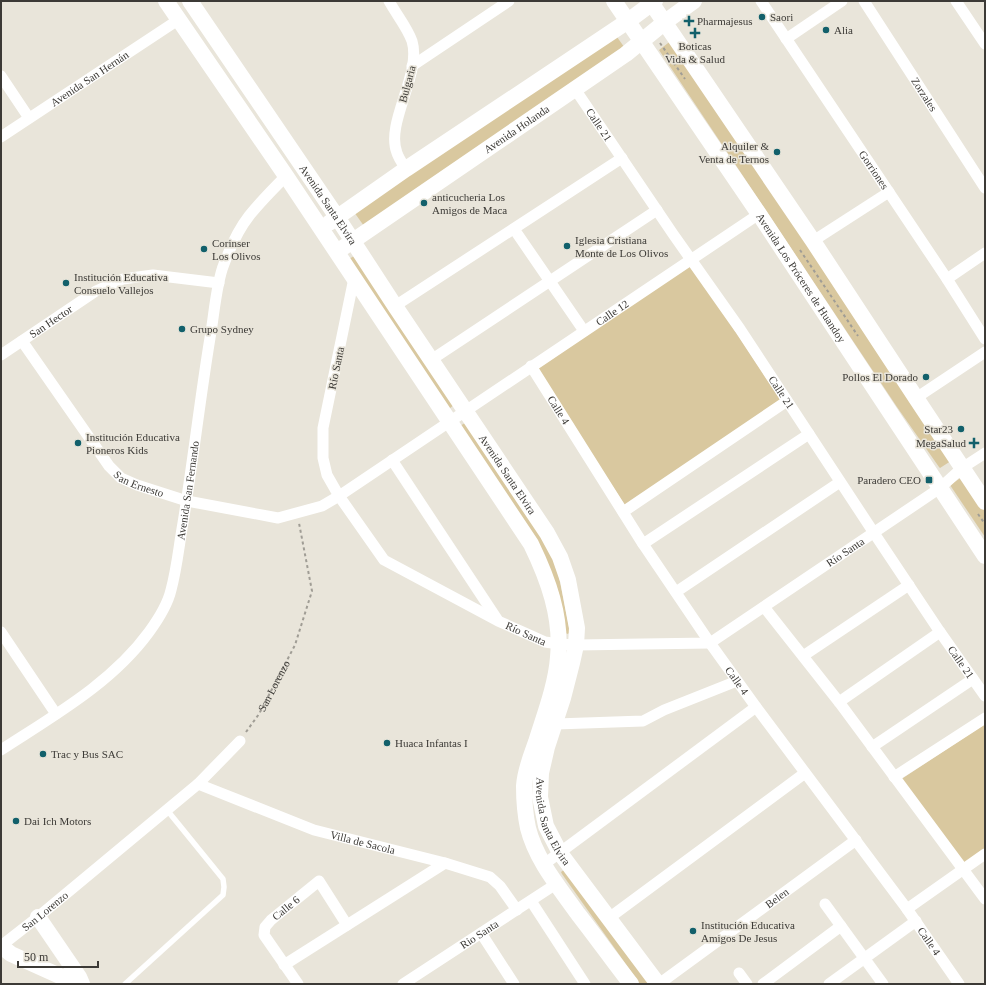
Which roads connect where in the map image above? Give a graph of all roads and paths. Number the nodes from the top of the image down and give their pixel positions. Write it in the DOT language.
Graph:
graph roads {
  1 [pos="166,1"];
  2 [pos="190,1"];
  3 [pos="389,1"];
  4 [pos="509,1"];
  5 [pos="614,1"];
  6 [pos="694,1"];
  7 [pos="761,1"];
  8 [pos="842,1"];
  9 [pos="864,1"];
  10 [pos="956,1"];
  11 [pos="652,2"];
  12 [pos="178,20"];
  13 [pos="628,21"];
  14 [pos="664,22"];
  15 [pos="646,36"];
  16 [pos="786,39"];
  17 [pos="985,44"];
  18 [pos="412,66"];
  19 [pos="1,76"];
  20 [pos="688,85"];
  21 [pos="575,89"];
  22 [pos="29,118"];
  23 [pos="1,137"];
  24 [pos="622,158"];
  25 [pos="406,169"];
  26 [pos="286,176"];
  27 [pos="985,188"];
  28 [pos="889,192"];
  29 [pos="657,210"];
  30 [pos="759,214"];
  31 [pos="337,217"];
  32 [pos="321,229"];
  33 [pos="514,229"];
  34 [pos="353,241"];
  35 [pos="813,241"];
  36 [pos="798,247"];
  37 [pos="336,252"];
  38 [pos="985,253"];
  39 [pos="692,260"];
  40 [pos="354,278"];
  41 [pos="947,279"];
  42 [pos="550,281"];
  43 [pos="219,283"];
  44 [pos="395,306"];
  45 [pos="584,331"];
  46 [pos="860,338"];
  47 [pos="985,339"];
  48 [pos="22,341"];
  49 [pos="985,352"];
  50 [pos="1,355"];
  51 [pos="431,360"];
  52 [pos="531,366"];
  53 [pos="916,398"];
  54 [pos="787,401"];
  55 [pos="465,410"];
  56 [pos="448,422"];
  57 [pos="808,434"];
  58 [pos="985,453"];
  59 [pos="392,460"];
  60 [pos="962,468"];
  61 [pos="840,482"];
  62 [pos="940,488"];
  63 [pos="339,496"];
  64 [pos="187,501"];
  65 [pos="981,507"];
  66 [pos="623,512"];
  67 [pos="297,513"];
  68 [pos="985,524"];
  69 [pos="874,533"];
  70 [pos="643,544"];
  71 [pos="985,556"];
  72 [pos="909,585"];
  73 [pos="676,592"];
  74 [pos="764,607"];
  75 [pos="498,621"];
  76 [pos="1,632"];
  77 [pos="940,632"];
  78 [pos="710,643"];
  79 [pos="559,644"];
  80 [pos="576,645"];
  81 [pos="803,656"];
  82 [pos="973,679"];
  83 [pos="737,681"];
  84 [pos="985,696"];
  85 [pos="839,702"];
  86 [pos="756,707"];
  87 [pos="56,714"];
  88 [pos="985,718"];
  89 [pos="556,724"];
  90 [pos="240,741"];
  91 [pos="872,747"];
  92 [pos="1,750"];
  93 [pos="805,773"];
  94 [pos="894,777"];
  95 [pos="198,784"];
  96 [pos="167,810"];
  97 [pos="856,840"];
  98 [pos="560,853"];
  99 [pos="985,854"];
  100 [pos="445,863"];
  101 [pos="544,865"];
  102 [pos="962,869"];
  103 [pos="556,884"];
  104 [pos="985,899"];
  105 [pos="531,901"];
  106 [pos="825,904"];
  107 [pos="907,909"];
  108 [pos="517,910"];
  109 [pos="38,917"];
  110 [pos="609,918"];
  111 [pos="916,921"];
  112 [pos="347,925"];
  113 [pos="841,926"];
  114 [pos="481,933"];
  115 [pos="1,946"];
  116 [pos="865,958"];
  117 [pos="284,965"];
  118 [pos="738,972"];
  119 [pos="73,984"];
  120 [pos="82,984"];
  121 [pos="125,984"];
  122 [pos="298,984"];
  123 [pos="403,984"];
  124 [pos="514,984"];
  125 [pos="585,984"];
  126 [pos="631,984"];
  127 [pos="659,984"];
  128 [pos="747,984"];
  129 [pos="763,984"];
  130 [pos="829,984"];
  131 [pos="883,984"];
  132 [pos="959,984"];
  1 -- 12 [label="street, Avenida Santa Elvira"];
  2 -- 31 [label="street, Avenida Santa Elvira"];
  3 -- 18 [label="street, Bulgaria"];
  4 -- 18 [label="street"];
  5 -- 13 [label="street, Avenida Los Próceres de Huandoy"];
  6 -- 14 [label="street, Avenida Holanda"];
  7 -- 16 [label="street, Gorriones"];
  8 -- 16 [label="street"];
  9 -- 27 [label="street, Zorzales"];
  10 -- 17 [label="street"];
  11 -- 13 [label="street"];
  11 -- 14 [label="street"];
  12 -- 22 [label="street, Avenida San Hernán"];
  12 -- 26 [label="street, Avenida Santa Elvira"];
  13 -- 15 [label="street, Avenida Los Próceres de Huandoy"];
  13 -- 25 [label="street"];
  14 -- 15 [label="street, Avenida Holanda"];
  14 -- 35 [label="street"];
  15 -- 20 [label="path"];
  15 -- 21 [label="street, Avenida Holanda"];
  15 -- 30 [label="street, Avenida Los Próceres de Huandoy"];
  16 -- 28 [label="street, Gorriones"];
  18 -- 25 [label="street, Bulgaria"];
  19 -- 22 [label="street"];
  21 -- 24 [label="street, Calle 21"];
  21 -- 34 [label="street, Avenida Holanda"];
  22 -- 23 [label="street, Avenida San Hernán"];
  24 -- 29 [label="street, Calle 21"];
  24 -- 33 [label="street"];
  25 -- 31 [label="street"];
  26 -- 32 [label="street, Avenida Santa Elvira"];
  26 -- 43 [label="street, Avenida San Fernando"];
  28 -- 35 [label="street"];
  28 -- 41 [label="street, Gorriones"];
  29 -- 39 [label="street, Calle 21"];
  29 -- 42 [label="street"];
  30 -- 39 [label="street, Calle 12"];
  30 -- 62 [label="street, Avenida Los Próceres de Huandoy"];
  31 -- 32 [label="street"];
  31 -- 34 [label="street, Avenida Santa Elvira"];
  32 -- 37 [label="street, Avenida Santa Elvira"];
  33 -- 42 [label="street"];
  33 -- 44 [label="street"];
  34 -- 37 [label="street, Avenida Holanda"];
  34 -- 44 [label="street, Avenida Santa Elvira"];
  35 -- 53 [label="street"];
  36 -- 46 [label="path"];
  37 -- 40 [label="street, Avenida Santa Elvira"];
  38 -- 41 [label="street"];
  39 -- 45 [label="street, Calle 12"];
  39 -- 54 [label="street, Calle 21"];
  40 -- 56 [label="street, Avenida Santa Elvira"];
  40 -- 63 [label="street, Río Santa"];
  41 -- 47 [label="street, Gorriones"];
  42 -- 45 [label="street"];
  42 -- 51 [label="street"];
  43 -- 48 [label="street, San Hector"];
  43 -- 64 [label="street, Avenida San Fernando"];
  44 -- 51 [label="street, Avenida Santa Elvira"];
  45 -- 52 [label="street, Calle 12"];
  48 -- 50 [label="street, San Hector"];
  48 -- 64 [label="street, San Ernesto"];
  49 -- 53 [label="street"];
  51 -- 55 [label="street, Avenida Santa Elvira"];
  52 -- 55 [label="street, Calle 12"];
  52 -- 66 [label="street, Calle 4"];
  53 -- 60 [label="street"];
  54 -- 57 [label="street, Calle 21"];
  54 -- 66 [label="street"];
  55 -- 56 [label="street"];
  55 -- 80 [label="street, Avenida Santa Elvira"];
  56 -- 59 [label="street"];
  56 -- 79 [label="street, Avenida Santa Elvira"];
  57 -- 61 [label="street, Calle 21"];
  57 -- 70 [label="street"];
  58 -- 60 [label="street, Río Santa"];
  59 -- 63 [label="street"];
  59 -- 75 [label="street"];
  60 -- 62 [label="street, Río Santa"];
  60 -- 65 [label="street"];
  61 -- 69 [label="street, Calle 21"];
  61 -- 73 [label="street"];
  62 -- 69 [label="street, Río Santa"];
  62 -- 71 [label="street, Avenida Los Próceres de Huandoy"];
  63 -- 67 [label="street"];
  63 -- 75 [label="street, Río Santa"];
  64 -- 67 [label="street, San Ernesto"];
  64 -- 87 [label="street, Avenida San Fernando"];
  65 -- 68 [label="path"];
  66 -- 70 [label="street, Calle 4"];
  67 -- 90 [label="path, San Lorenzo"];
  69 -- 72 [label="street, Calle 21"];
  69 -- 74 [label="street, Río Santa"];
  70 -- 73 [label="street, Calle 4"];
  72 -- 77 [label="street, Calle 21"];
  72 -- 81 [label="street"];
  73 -- 78 [label="street, Calle 4"];
  74 -- 78 [label="street, Río Santa"];
  74 -- 81 [label="street"];
  75 -- 79 [label="street, Río Santa"];
  76 -- 87 [label="street"];
  77 -- 82 [label="street, Calle 21"];
  77 -- 85 [label="street"];
  78 -- 80 [label="street, Río Santa"];
  78 -- 83 [label="street, Calle 4"];
  79 -- 80 [label="street, Río Santa"];
  79 -- 101 [label="street, Avenida Santa Elvira"];
  80 -- 89 [label="street, Avenida Santa Elvira"];
  81 -- 85 [label="street"];
  82 -- 84 [label="street, Calle 21"];
  82 -- 91 [label="street"];
  83 -- 86 [label="street, Calle 4"];
  83 -- 89 [label="street"];
  85 -- 91 [label="street"];
  86 -- 93 [label="street, Calle 4"];
  86 -- 98 [label="street"];
  87 -- 92 [label="street, Avenida San Fernando"];
  88 -- 94 [label="street"];
  89 -- 98 [label="street, Avenida Santa Elvira"];
  90 -- 95 [label="street, San Lorenzo"];
  91 -- 94 [label="street"];
  93 -- 97 [label="street, Calle 4"];
  93 -- 110 [label="street"];
  94 -- 102 [label="street"];
  95 -- 96 [label="street, San Lorenzo"];
  95 -- 100 [label="street, Villa de Sacola"];
  96 -- 109 [label="street, San Lorenzo"];
  96 -- 121 [label="lane"];
  97 -- 107 [label="street, Calle 4"];
  97 -- 127 [label="street, Belen"];
  98 -- 101 [label="street"];
  98 -- 110 [label="street, Avenida Santa Elvira"];
  99 -- 102 [label="street"];
  100 -- 108 [label="street, Villa de Sacola"];
  100 -- 112 [label="street"];
  101 -- 103 [label="street, Avenida Santa Elvira"];
  102 -- 104 [label="street"];
  102 -- 107 [label="street"];
  103 -- 105 [label="street, Rio Santa"];
  103 -- 126 [label="street, Avenida Santa Elvira"];
  105 -- 108 [label="street, Rio Santa"];
  105 -- 125 [label="street"];
  106 -- 113 [label="street"];
  107 -- 111 [label="street, Calle 4"];
  108 -- 114 [label="street, Rio Santa"];
  109 -- 115 [label="street, San Lorenzo"];
  109 -- 120 [label="street"];
  110 -- 127 [label="street, Avenida Santa Elvira"];
  111 -- 116 [label="street"];
  111 -- 132 [label="street, Calle 4"];
  112 -- 117 [label="street"];
  112 -- 117 [label="street, Calle 6"];
  113 -- 116 [label="street"];
  113 -- 129 [label="street"];
  114 -- 123 [label="street, Rio Santa"];
  114 -- 124 [label="street"];
  115 -- 119 [label="street"];
  116 -- 130 [label="street"];
  116 -- 131 [label="street"];
  117 -- 122 [label="street, Calle 6"];
  118 -- 128 [label="street"];
}
